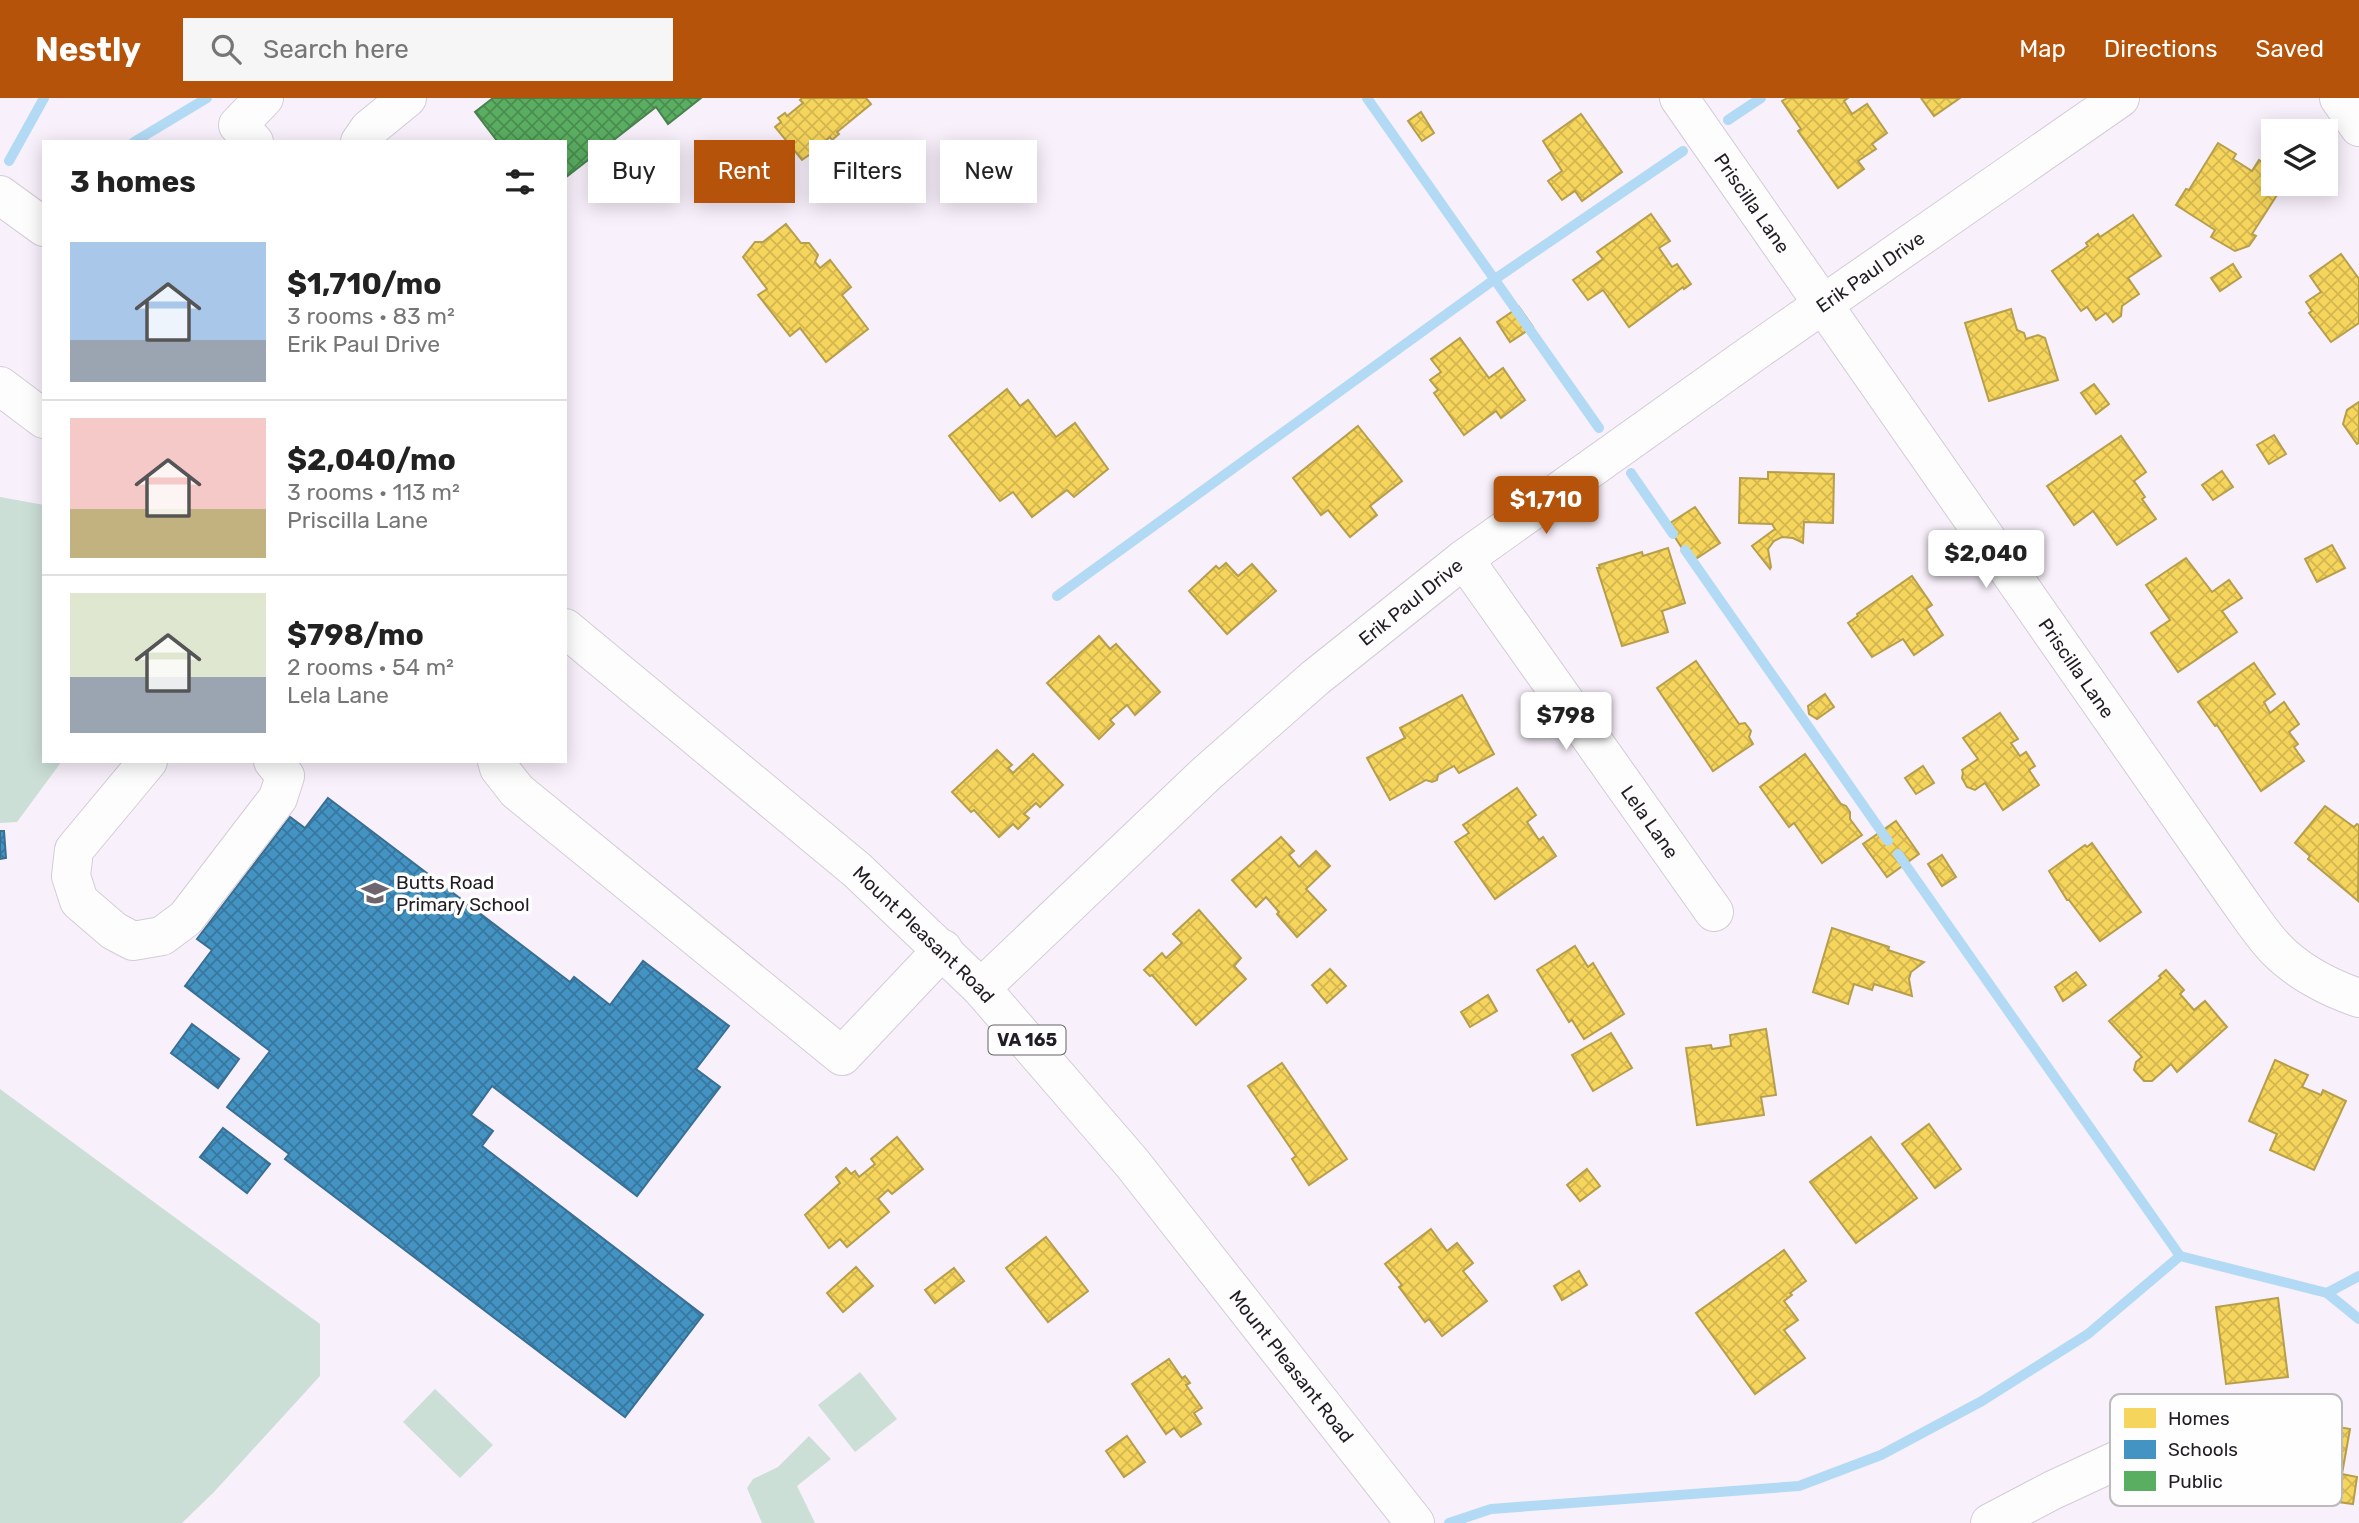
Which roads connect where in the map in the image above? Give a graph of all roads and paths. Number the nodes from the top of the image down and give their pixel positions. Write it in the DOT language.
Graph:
graph roads {
  1 [pos="264,98"];
  2 [pos="407,98"];
  3 [pos="1679,98"];
  4 [pos="2120,98"];
  5 [pos="2339,98"];
  6 [pos="2359,127"];
  7 [pos="252,140"];
  8 [pos="361,140"];
  9 [pos="0,195"];
  10 [pos="42,226"];
  11 [pos="1824,305"];
  12 [pos="0,386"];
  13 [pos="42,418"];
  14 [pos="1464,559"];
  15 [pos="567,630"];
  16 [pos="146,763"];
  17 [pos="275,763"];
  18 [pos="498,763"];
  19 [pos="1714,912"];
  20 [pos="943,949"];
  21 [pos="981,988"];
  22 [pos="2359,998"];
  23 [pos="2110,1464"];
  24 [pos="1415,1523"];
  25 [pos="1990,1523"];
  1 -- 7 [label="main road"];
  2 -- 8 [label="main road"];
  3 -- 11 [label="main road, Priscilla Lane"];
  4 -- 11 [label="main road, Erik Paul Drive"];
  5 -- 6 [label="main road"];
  9 -- 10 [label="main road"];
  11 -- 14 [label="main road, Erik Paul Drive"];
  11 -- 22 [label="main road, Priscilla Lane"];
  12 -- 13 [label="main road"];
  14 -- 19 [label="main road, Lela Lane"];
  14 -- 21 [label="main road, Erik Paul Drive"];
  15 -- 20 [label="main road, Mount Pleasant Road / VA 165"];
  16 -- 17 [label="main road"];
  18 -- 20 [label="main road"];
  20 -- 21 [label="main road, Mount Pleasant Road / VA 165"];
  21 -- 24 [label="main road, Mount Pleasant Road / VA 165"];
  23 -- 25 [label="main road"];
}
